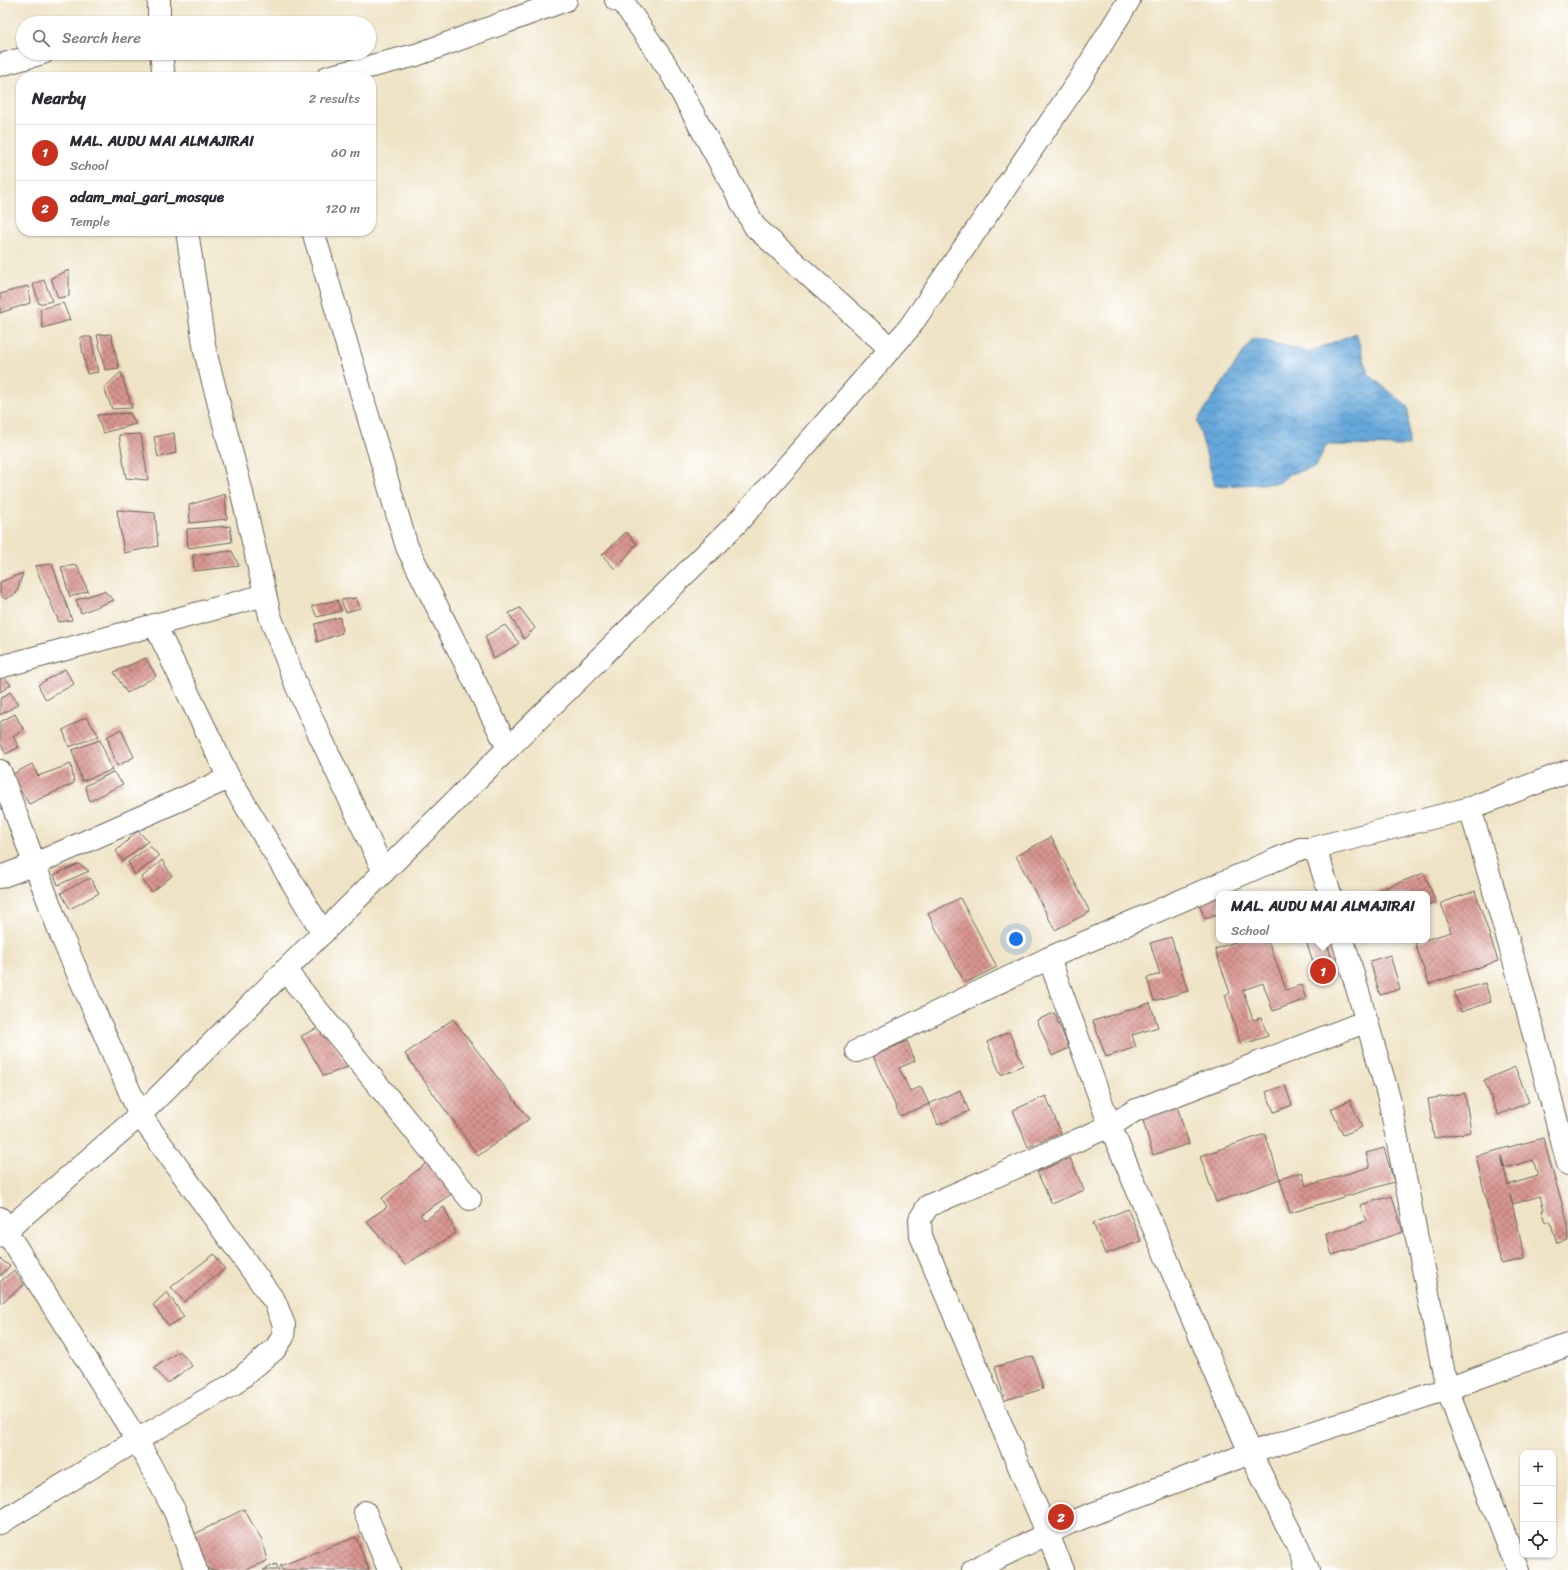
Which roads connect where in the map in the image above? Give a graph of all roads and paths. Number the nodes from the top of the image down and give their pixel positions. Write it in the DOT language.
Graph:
graph roads {
  1 [pos="566,0"];
  2 [pos="616,0"];
  3 [pos="1129,0"];
  4 [pos="18,60"];
  5 [pos="162,60"];
  6 [pos="0,65"];
  7 [pos="163,72"];
  8 [pos="348,72"];
  9 [pos="188,236"];
  10 [pos="314,236"];
  11 [pos="891,349"];
  12 [pos="265,595"];
  13 [pos="155,625"];
  14 [pos="0,667"];
  15 [pos="508,748"];
  16 [pos="0,771"];
  17 [pos="1568,771"];
  18 [pos="228,778"];
  19 [pos="1470,808"];
  20 [pos="1310,849"];
  21 [pos="35,864"];
  22 [pos="384,872"];
  23 [pos="0,877"];
  24 [pos="1329,891"];
  25 [pos="323,933"];
  26 [pos="1344,943"];
  27 [pos="1049,958"];
  28 [pos="285,970"];
  29 [pos="1367,1021"];
  30 [pos="857,1051"];
  31 [pos="140,1115"];
  32 [pos="1110,1126"];
  33 [pos="1568,1164"];
  34 [pos="470,1199"];
  35 [pos="2,1228"];
  36 [pos="1568,1346"];
  37 [pos="1446,1389"];
  38 [pos="137,1440"];
  39 [pos="1250,1453"];
  40 [pos="365,1512"];
  41 [pos="0,1523"];
  42 [pos="1048,1532"];
  43 [pos="196,1570"];
  44 [pos="389,1570"];
  45 [pos="972,1570"];
  46 [pos="1063,1570"];
  47 [pos="1308,1570"];
  48 [pos="1518,1570"];
  1 -- 8 [label="street"];
  2 -- 11 [label="street"];
  3 -- 11 [label="street"];
  4 -- 6 [label="street"];
  5 -- 7 [label="street"];
  9 -- 12 [label="street"];
  10 -- 15 [label="street"];
  11 -- 15 [label="street"];
  12 -- 13 [label="street"];
  12 -- 22 [label="street"];
  13 -- 14 [label="street"];
  13 -- 18 [label="street"];
  15 -- 22 [label="street"];
  16 -- 21 [label="street"];
  17 -- 19 [label="street"];
  18 -- 21 [label="street"];
  18 -- 25 [label="street"];
  19 -- 20 [label="street"];
  19 -- 33 [label="street"];
  20 -- 24 [label="street"];
  20 -- 27 [label="street"];
  21 -- 23 [label="street"];
  21 -- 31 [label="street"];
  22 -- 25 [label="street"];
  25 -- 28 [label="street"];
  26 -- 29 [label="street"];
  27 -- 30 [label="street"];
  27 -- 32 [label="street"];
  28 -- 31 [label="street"];
  28 -- 34 [label="street"];
  29 -- 32 [label="street"];
  29 -- 37 [label="street"];
  31 -- 35 [label="street"];
  31 -- 38 [label="street"];
  32 -- 39 [label="street"];
  32 -- 42 [label="street"];
  35 -- 38 [label="street"];
  36 -- 37 [label="street"];
  37 -- 39 [label="street"];
  37 -- 48 [label="street"];
  38 -- 41 [label="street"];
  38 -- 43 [label="street"];
  39 -- 42 [label="street"];
  39 -- 47 [label="street"];
  40 -- 44 [label="street"];
  42 -- 45 [label="street"];
  42 -- 46 [label="street"];
}
